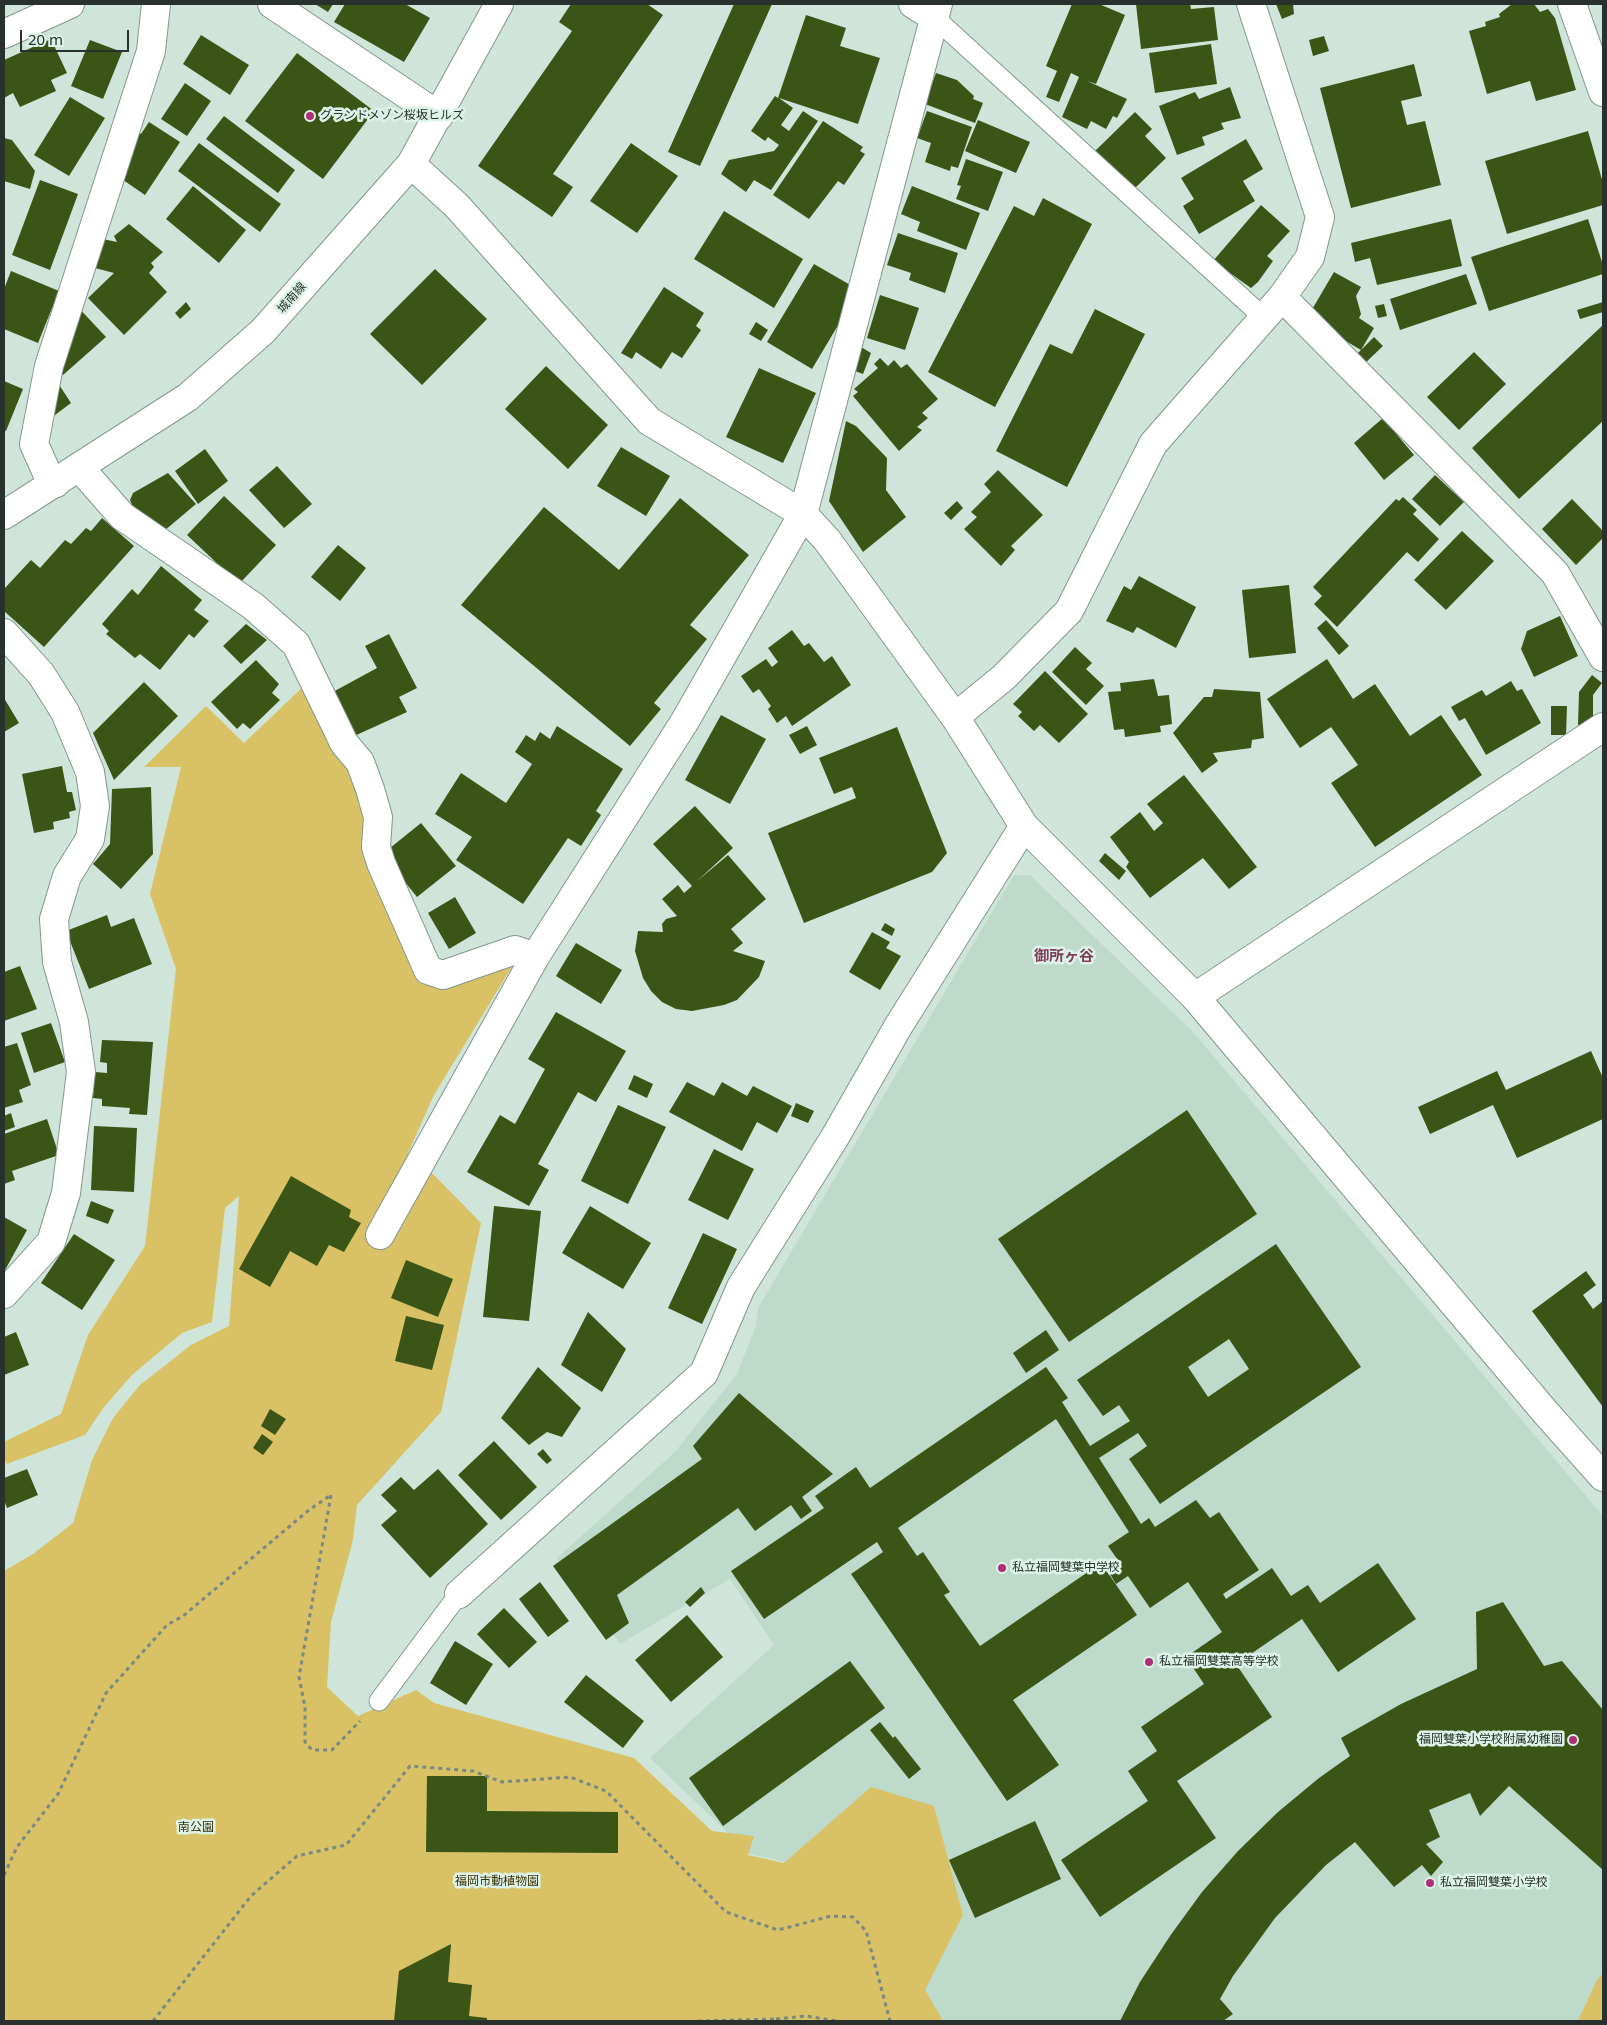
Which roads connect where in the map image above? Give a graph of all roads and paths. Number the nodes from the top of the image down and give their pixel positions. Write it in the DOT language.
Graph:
graph roads {
  1 [pos="70,4"];
  2 [pos="156,4"];
  3 [pos="272,4"];
  4 [pos="499,4"];
  5 [pos="1251,4"];
  6 [pos="1572,4"];
  7 [pos="929,9"];
  8 [pos="4,34"];
  9 [pos="1603,92"];
  10 [pos="439,116"];
  11 [pos="411,164"];
  12 [pos="1282,297"];
  13 [pos="1263,317"];
  14 [pos="80,468"];
  15 [pos="56,484"];
  16 [pos="803,514"];
  17 [pos="4,515"];
  18 [pos="4,633"];
  19 [pos="1603,657"];
  20 [pos="955,717"];
  21 [pos="1603,727"];
  22 [pos="1024,826"];
  23 [pos="535,957"];
  24 [pos="1195,997"];
  25 [pos="380,1235"];
  26 [pos="4,1294"];
  27 [pos="1603,1477"];
  28 [pos="459,1594"];
  29 [pos="379,1701"];
  30 [pos="4,1875"];
  31 [pos="775,2019"];
  32 [pos="153,2021"];
  33 [pos="698,2021"];
  34 [pos="780,2021"];
  35 [pos="837,2021"];
  36 [pos="890,2021"];
  1 -- 8 [label="street"];
  2 -- 15 [label="street"];
  3 -- 10 [label="street"];
  4 -- 10 [label="street, 城南線"];
  5 -- 12 [label="street"];
  6 -- 9 [label="street"];
  7 -- 13 [label="lane"];
  7 -- 16 [label="street"];
  10 -- 11 [label="street, 城南線"];
  11 -- 14 [label="street, 城南線"];
  11 -- 16 [label="street"];
  12 -- 13 [label="street"];
  12 -- 19 [label="street"];
  13 -- 20 [label="street"];
  14 -- 15 [label="street, 城南線"];
  14 -- 23 [label="street"];
  15 -- 17 [label="street, 城南線"];
  16 -- 20 [label="street"];
  16 -- 23 [label="street"];
  18 -- 26 [label="street"];
  20 -- 22 [label="street"];
  21 -- 24 [label="street"];
  22 -- 24 [label="street"];
  22 -- 28 [label="street"];
  23 -- 25 [label="street"];
  24 -- 27 [label="street"];
  28 -- 29 [label="lane"];
  29 -- 30 [label="path"];
  31 -- 33 [label="path"];
  31 -- 34 [label="path"];
  31 -- 35 [label="path"];
  32 -- 36 [label="path"];
}
